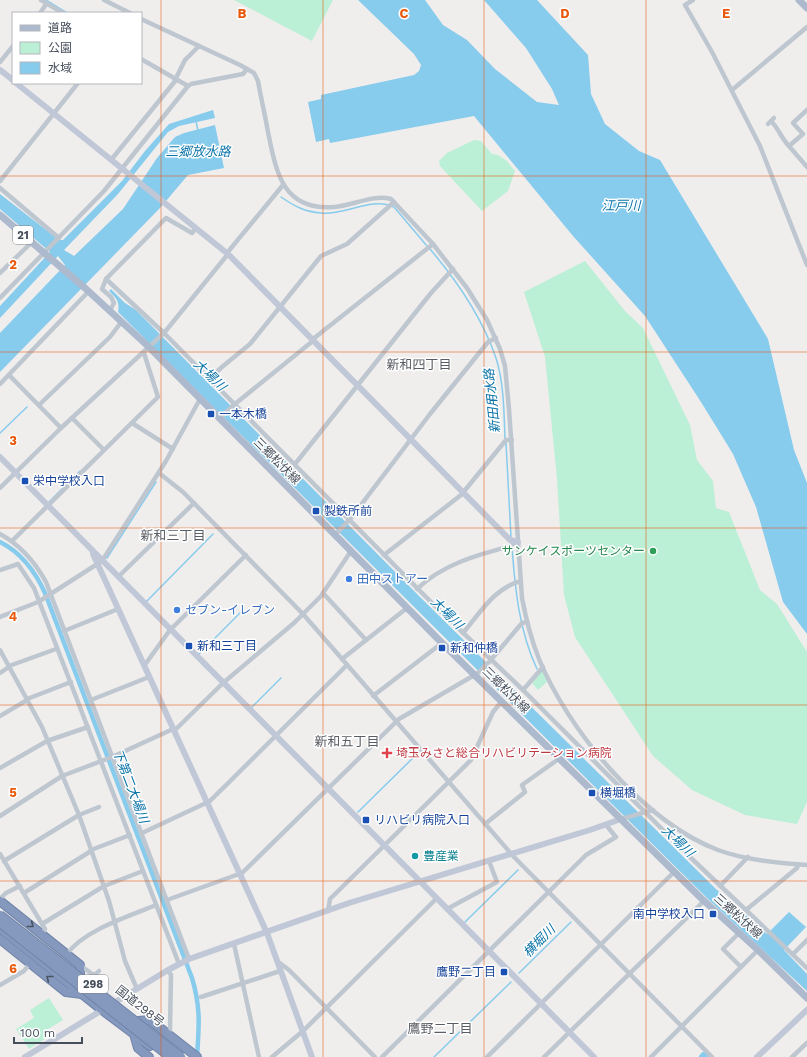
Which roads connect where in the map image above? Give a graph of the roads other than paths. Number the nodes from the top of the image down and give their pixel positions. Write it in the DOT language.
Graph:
graph roads {
  1 [pos="41,0"];
  2 [pos="104,0"];
  3 [pos="693,0"];
  4 [pos="799,0"];
  5 [pos="47,4"];
  6 [pos="807,8"];
  7 [pos="41,12"];
  8 [pos="61,12"];
  9 [pos="128,12"];
  10 [pos="142,19"];
  11 [pos="807,27"];
  12 [pos="199,46"];
  13 [pos="12,47"];
  14 [pos="142,61"];
  15 [pos="0,62"];
  16 [pos="247,69"];
  17 [pos="0,70"];
  18 [pos="12,79"];
  19 [pos="176,80"];
  20 [pos="17,84"];
  21 [pos="77,84"];
  22 [pos="188,86"];
  23 [pos="732,90"];
  24 [pos="807,110"];
  25 [pos="54,113"];
  26 [pos="771,121"];
  27 [pos="805,133"];
  28 [pos="789,146"];
  29 [pos="111,160"];
  30 [pos="807,167"];
  31 [pos="123,170"];
  32 [pos="0,181"];
  33 [pos="283,185"];
  34 [pos="0,188"];
  35 [pos="394,202"];
  36 [pos="0,216"];
  37 [pos="196,228"];
  38 [pos="58,238"];
  39 [pos="32,242"];
  40 [pos="432,244"];
  41 [pos="46,252"];
  42 [pos="228,253"];
  43 [pos="807,265"];
  44 [pos="453,269"];
  45 [pos="0,273"];
  46 [pos="106,279"];
  47 [pos="87,290"];
  48 [pos="0,298"];
  49 [pos="281,306"];
  50 [pos="110,310"];
  51 [pos="122,321"];
  52 [pos="163,334"];
  53 [pos="496,338"];
  54 [pos="313,340"];
  55 [pos="151,346"];
  56 [pos="144,353"];
  57 [pos="9,375"];
  58 [pos="209,379"];
  59 [pos="0,384"];
  60 [pos="358,385"];
  61 [pos="200,399"];
  62 [pos="39,405"];
  63 [pos="233,405"];
  64 [pos="221,417"];
  65 [pos="72,418"];
  66 [pos="132,423"];
  67 [pos="61,428"];
  68 [pos="411,439"];
  69 [pos="512,440"];
  70 [pos="173,449"];
  71 [pos="104,450"];
  72 [pos="0,457"];
  73 [pos="295,464"];
  74 [pos="16,473"];
  75 [pos="159,473"];
  76 [pos="0,488"];
  77 [pos="464,492"];
  78 [pos="194,503"];
  79 [pos="47,506"];
  80 [pos="350,520"];
  81 [pos="336,533"];
  82 [pos="0,534"];
  83 [pos="12,541"];
  84 [pos="516,542"];
  85 [pos="351,551"];
  86 [pos="246,555"];
  87 [pos="384,555"];
  88 [pos="99,562"];
  89 [pos="0,570"];
  90 [pos="118,577"];
  91 [pos="521,580"];
  92 [pos="417,589"];
  93 [pos="324,593"];
  94 [pos="50,595"];
  95 [pos="40,601"];
  96 [pos="407,608"];
  97 [pos="118,609"];
  98 [pos="303,614"];
  99 [pos="0,617"];
  100 [pos="527,622"];
  101 [pos="170,630"];
  102 [pos="64,631"];
  103 [pos="463,633"];
  104 [pos="366,640"];
  105 [pos="442,643"];
  106 [pos="56,648"];
  107 [pos="0,650"];
  108 [pos="342,659"];
  109 [pos="490,661"];
  110 [pos="348,665"];
  111 [pos="144,666"];
  112 [pos="9,667"];
  113 [pos="542,667"];
  114 [pos="0,673"];
  115 [pos="476,674"];
  116 [pos="149,677"];
  117 [pos="71,682"];
  118 [pos="223,683"];
  119 [pos="523,690"];
  120 [pos="373,696"];
  121 [pos="27,699"];
  122 [pos="91,700"];
  123 [pos="502,701"];
  124 [pos="0,716"];
  125 [pos="396,722"];
  126 [pos="88,727"];
  127 [pos="174,730"];
  128 [pos="276,736"];
  129 [pos="47,741"];
  130 [pos="112,757"];
  131 [pos="560,758"];
  132 [pos="101,761"];
  133 [pos="0,768"];
  134 [pos="62,776"];
  135 [pos="449,782"];
  136 [pos="329,789"];
  137 [pos="207,803"];
  138 [pos="99,807"];
  139 [pos="653,810"];
  140 [pos="643,813"];
  141 [pos="78,815"];
  142 [pos="0,816"];
  143 [pos="623,819"];
  144 [pos="485,824"];
  145 [pos="606,825"];
  146 [pos="142,833"];
  147 [pos="130,835"];
  148 [pos="384,846"];
  149 [pos="91,850"];
  150 [pos="0,854"];
  151 [pos="511,854"];
  152 [pos="748,857"];
  153 [pos="4,860"];
  154 [pos="489,861"];
  155 [pos="798,865"];
  156 [pos="807,865"];
  157 [pos="143,870"];
  158 [pos="674,872"];
  159 [pos="240,875"];
  160 [pos="420,882"];
  161 [pos="20,886"];
  162 [pos="104,886"];
  163 [pos="720,886"];
  164 [pos="548,892"];
  165 [pos="24,893"];
  166 [pos="437,898"];
  167 [pos="0,900"];
  168 [pos="167,900"];
  169 [pos="704,901"];
  170 [pos="156,906"];
  171 [pos="447,909"];
  172 [pos="0,910"];
  173 [pos="746,910"];
  174 [pos="328,911"];
  175 [pos="0,915"];
  176 [pos="115,920"];
  177 [pos="0,923"];
  178 [pos="42,924"];
  179 [pos="0,928"];
  180 [pos="267,933"];
  181 [pos="739,933"];
  182 [pos="42,934"];
  183 [pos="0,939"];
  184 [pos="807,940"];
  185 [pos="234,944"];
  186 [pos="600,945"];
  187 [pos="758,950"];
  188 [pos="489,951"];
  189 [pos="67,954"];
  190 [pos="793,954"];
  191 [pos="189,959"];
  192 [pos="277,961"];
  193 [pos="30,963"];
  194 [pos="80,964"];
  195 [pos="179,964"];
  196 [pos="741,967"];
  197 [pos="807,968"];
  198 [pos="168,970"];
  199 [pos="99,971"];
  200 [pos="280,971"];
  201 [pos="80,974"];
  202 [pos="630,975"];
  203 [pos="243,983"];
  204 [pos="0,985"];
  205 [pos="137,989"];
  206 [pos="83,994"];
  207 [pos="201,996"];
  208 [pos="807,998"];
  209 [pos="115,1002"];
  210 [pos="541,1004"];
  211 [pos="327,1008"];
  212 [pos="102,1010"];
  213 [pos="807,1010"];
  214 [pos="139,1021"];
  215 [pos="682,1026"];
  216 [pos="303,1032"];
  217 [pos="570,1032"];
  218 [pos="134,1034"];
  219 [pos="168,1034"];
  220 [pos="807,1043"];
  221 [pos="188,1054"];
  222 [pos="146,1056"];
  223 [pos="25,1057"];
  224 [pos="165,1057"];
  225 [pos="170,1057"];
  226 [pos="181,1057"];
  227 [pos="197,1057"];
  228 [pos="259,1057"];
  229 [pos="272,1057"];
  230 [pos="312,1057"];
  231 [pos="375,1057"];
  232 [pos="382,1057"];
  233 [pos="487,1057"];
  234 [pos="544,1057"];
  235 [pos="594,1057"];
  236 [pos="651,1057"];
  237 [pos="712,1057"];
  238 [pos="757,1057"];
  239 [pos="792,1057"];
  1 -- 5 [label="street"];
  2 -- 9 [label="street"];
  3 -- 23 [label="street"];
  4 -- 6 [label="main road"];
  5 -- 7 [label="street"];
  5 -- 8 [label="street"];
  10 -- 12 [label="street"];
  11 -- 23 [label="street"];
  12 -- 16 [label="street"];
  12 -- 19 [label="street"];
  13 -- 15 [label="street"];
  14 -- 19 [label="street"];
  16 -- 22 [label="street"];
  16 -- 33 [label="street"];
  17 -- 18 [label="street"];
  19 -- 22 [label="street"];
  19 -- 29 [label="street"];
  20 -- 25 [label="street"];
  21 -- 25 [label="street"];
  22 -- 31 [label="street"];
  23 -- 43 [label="street"];
  24 -- 27 [label="street"];
  25 -- 29 [label="street"];
  25 -- 32 [label="street"];
  26 -- 28 [label="street"];
  27 -- 28 [label="street"];
  28 -- 30 [label="street"];
  29 -- 31 [label="street"];
  31 -- 37 [label="street"];
  31 -- 38 [label="street"];
  33 -- 35 [label="street"];
  33 -- 42 [label="street"];
  34 -- 38 [label="street"];
  35 -- 40 [label="street"];
  35 -- 49 [label="street"];
  36 -- 39 [label="main road, 三郷松伏線 / 21"];
  37 -- 42 [label="street"];
  37 -- 46 [label="street"];
  38 -- 41 [label="street"];
  39 -- 41 [label="main road, 三郷松伏線 / 21"];
  39 -- 45 [label="street"];
  40 -- 44 [label="street"];
  40 -- 54 [label="street"];
  41 -- 47 [label="main road, 三郷松伏線 / 21"];
  41 -- 48 [label="street"];
  42 -- 49 [label="street"];
  42 -- 52 [label="street"];
  44 -- 53 [label="street"];
  44 -- 60 [label="street"];
  46 -- 50 [label="street"];
  46 -- 52 [label="street"];
  47 -- 50 [label="main road, 三郷松伏線 / 21"];
  47 -- 57 [label="street"];
  49 -- 54 [label="street"];
  49 -- 58 [label="street"];
  50 -- 51 [label="main road, 三郷松伏線 / 21"];
  51 -- 55 [label="main road, 三郷松伏線 / 21"];
  51 -- 62 [label="street"];
  52 -- 55 [label="street"];
  52 -- 58 [label="street"];
  53 -- 68 [label="street"];
  53 -- 69 [label="street"];
  54 -- 60 [label="street"];
  54 -- 63 [label="street"];
  55 -- 56 [label="street"];
  55 -- 61 [label="main road, 三郷松伏線 / 21"];
  56 -- 65 [label="street"];
  56 -- 66 [label="street"];
  57 -- 59 [label="street"];
  57 -- 62 [label="street"];
  58 -- 63 [label="street"];
  60 -- 68 [label="street"];
  60 -- 73 [label="street"];
  61 -- 64 [label="main road, 三郷松伏線 / 21"];
  61 -- 70 [label="street"];
  62 -- 67 [label="street"];
  63 -- 64 [label="street"];
  63 -- 73 [label="street"];
  64 -- 81 [label="main road, 三郷松伏線 / 21"];
  65 -- 67 [label="street"];
  65 -- 71 [label="street"];
  66 -- 70 [label="street"];
  66 -- 71 [label="street"];
  67 -- 74 [label="street"];
  68 -- 77 [label="street"];
  68 -- 80 [label="street"];
  69 -- 77 [label="street"];
  69 -- 84 [label="street"];
  70 -- 75 [label="street"];
  71 -- 79 [label="street"];
  72 -- 74 [label="street"];
  73 -- 80 [label="street"];
  74 -- 76 [label="street"];
  74 -- 79 [label="street"];
  75 -- 78 [label="street"];
  75 -- 88 [label="street"];
  77 -- 84 [label="street"];
  77 -- 87 [label="street"];
  78 -- 86 [label="street"];
  78 -- 90 [label="street"];
  79 -- 83 [label="street"];
  79 -- 88 [label="street"];
  80 -- 81 [label="street"];
  80 -- 87 [label="street"];
  81 -- 85 [label="main road, 三郷松伏線 / 21"];
  82 -- 83 [label="street"];
  83 -- 94 [label="street"];
  84 -- 91 [label="street"];
  84 -- 92 [label="street"];
  85 -- 93 [label="street"];
  85 -- 96 [label="main road, 三郷松伏線 / 21"];
  86 -- 98 [label="street"];
  86 -- 101 [label="street"];
  87 -- 92 [label="street"];
  88 -- 90 [label="street"];
  88 -- 94 [label="street"];
  88 -- 97 [label="street"];
  89 -- 95 [label="street"];
  90 -- 101 [label="street"];
  91 -- 100 [label="street"];
  91 -- 103 [label="street"];
  92 -- 103 [label="street"];
  93 -- 98 [label="street"];
  93 -- 104 [label="street"];
  94 -- 95 [label="street"];
  94 -- 102 [label="street"];
  95 -- 99 [label="street"];
  95 -- 106 [label="street"];
  96 -- 104 [label="street"];
  96 -- 105 [label="main road, 三郷松伏線 / 21"];
  97 -- 102 [label="street"];
  97 -- 111 [label="street"];
  98 -- 108 [label="street"];
  98 -- 118 [label="street"];
  100 -- 109 [label="street"];
  100 -- 113 [label="street"];
  101 -- 111 [label="street"];
  101 -- 118 [label="street"];
  102 -- 122 [label="street"];
  103 -- 109 [label="street"];
  104 -- 108 [label="street"];
  105 -- 115 [label="main road, 三郷松伏線 / 21"];
  105 -- 120 [label="street"];
  106 -- 112 [label="street"];
  106 -- 117 [label="street"];
  107 -- 112 [label="street"];
  108 -- 110 [label="street"];
  109 -- 115 [label="street"];
  109 -- 119 [label="street"];
  110 -- 120 [label="street"];
  110 -- 128 [label="street"];
  111 -- 116 [label="street"];
  112 -- 114 [label="street"];
  112 -- 121 [label="street"];
  113 -- 119 [label="street"];
  113 -- 139 [label="street"];
  115 -- 123 [label="main road, 三郷松伏線 / 21"];
  115 -- 125 [label="street"];
  116 -- 122 [label="street"];
  116 -- 127 [label="street"];
  117 -- 121 [label="street"];
  117 -- 126 [label="street"];
  118 -- 127 [label="street"];
  118 -- 128 [label="street"];
  119 -- 140 [label="street"];
  120 -- 125 [label="street"];
  121 -- 124 [label="street"];
  121 -- 129 [label="street"];
  122 -- 130 [label="street"];
  123 -- 131 [label="main road, 三郷松伏線 / 21"];
  123 -- 135 [label="street"];
  125 -- 135 [label="street"];
  125 -- 136 [label="street"];
  126 -- 129 [label="street"];
  126 -- 132 [label="street"];
  127 -- 130 [label="street"];
  127 -- 137 [label="street"];
  128 -- 136 [label="street"];
  128 -- 137 [label="street"];
  129 -- 133 [label="street"];
  129 -- 134 [label="street"];
  130 -- 132 [label="street"];
  130 -- 146 [label="street"];
  131 -- 143 [label="main road, 三郷松伏線 / 21"];
  131 -- 144 [label="street"];
  132 -- 134 [label="street"];
  132 -- 147 [label="street"];
  134 -- 141 [label="street"];
  134 -- 142 [label="street"];
  135 -- 144 [label="street"];
  135 -- 148 [label="street"];
  136 -- 148 [label="street"];
  136 -- 159 [label="street"];
  137 -- 146 [label="street"];
  137 -- 159 [label="street"];
  138 -- 141 [label="street"];
  139 -- 140 [label="street"];
  139 -- 152 [label="street"];
  140 -- 143 [label="street"];
  140 -- 163 [label="street"];
  141 -- 149 [label="street"];
  141 -- 153 [label="street"];
  143 -- 145 [label="street"];
  143 -- 158 [label="main road, 三郷松伏線 / 21"];
  144 -- 151 [label="street"];
  145 -- 151 [label="street"];
  145 -- 164 [label="street"];
  146 -- 168 [label="street"];
  147 -- 149 [label="street"];
  147 -- 157 [label="street"];
  148 -- 160 [label="street"];
  148 -- 174 [label="street"];
  149 -- 162 [label="street"];
  149 -- 165 [label="street"];
  150 -- 153 [label="street"];
  151 -- 154 [label="street"];
  151 -- 164 [label="street"];
  152 -- 155 [label="street"];
  152 -- 163 [label="street"];
  153 -- 161 [label="street"];
  154 -- 160 [label="street"];
  154 -- 171 [label="street"];
  155 -- 156 [label="street"];
  155 -- 173 [label="street"];
  157 -- 162 [label="street"];
  157 -- 170 [label="street"];
  158 -- 169 [label="main road, 三郷松伏線 / 21"];
  158 -- 186 [label="street"];
  159 -- 168 [label="street"];
  159 -- 180 [label="street"];
  160 -- 166 [label="street"];
  160 -- 174 [label="street"];
  161 -- 165 [label="street"];
  161 -- 167 [label="street"];
  162 -- 176 [label="street"];
  162 -- 178 [label="street"];
  163 -- 173 [label="street"];
  164 -- 186 [label="street"];
  164 -- 188 [label="street"];
  165 -- 178 [label="street"];
  166 -- 171 [label="street"];
  166 -- 211 [label="street"];
  167 -- 182 [label="highway, 298, one-way"];
  168 -- 191 [label="street"];
  169 -- 181 [label="main road, 三郷松伏線 / 21"];
  169 -- 202 [label="street"];
  170 -- 176 [label="street"];
  170 -- 195 [label="street"];
  171 -- 188 [label="street"];
  172 -- 201 [label="highway, 国道298号 / 298"];
  173 -- 190 [label="street"];
  174 -- 180 [label="street"];
  175 -- 226 [label="highway, bridge"];
  176 -- 189 [label="street"];
  176 -- 205 [label="street"];
  177 -- 225 [label="highway, bridge"];
  178 -- 182 [label="street"];
  179 -- 206 [label="highway, 国道298号 / 298"];
  180 -- 185 [label="street"];
  180 -- 192 [label="street"];
  181 -- 187 [label="main road, 三郷松伏線 / 21"];
  181 -- 196 [label="street"];
  182 -- 189 [label="highway, 298"];
  183 -- 193 [label="highway, 国道298号 / 298"];
  184 -- 190 [label="street"];
  185 -- 191 [label="street"];
  185 -- 203 [label="street"];
  186 -- 202 [label="street"];
  186 -- 210 [label="street"];
  187 -- 196 [label="street"];
  187 -- 208 [label="main road, 三郷松伏線 / 21"];
  188 -- 210 [label="street"];
  188 -- 232 [label="street"];
  189 -- 194 [label="highway, 298"];
  190 -- 197 [label="street"];
  191 -- 195 [label="street"];
  192 -- 200 [label="street"];
  192 -- 211 [label="street"];
  193 -- 204 [label="street"];
  206 -- 193 [label="highway, 国道298号 / 298, one-way"];
  194 -- 199 [label="street"];
  194 -- 201 [label="highway, 298"];
  195 -- 198 [label="street"];
  196 -- 215 [label="street"];
  198 -- 205 [label="street"];
  198 -- 219 [label="street"];
  200 -- 203 [label="street"];
  200 -- 216 [label="street"];
  201 -- 209 [label="highway, 国道298号 / 298"];
  202 -- 215 [label="street"];
  202 -- 217 [label="street"];
  203 -- 207 [label="street"];
  203 -- 228 [label="street"];
  205 -- 209 [label="street"];
  206 -- 212 [label="highway, 国道298号 / 298"];
  209 -- 212 [label="street"];
  209 -- 214 [label="highway, 国道298号 / 298"];
  210 -- 217 [label="street"];
  210 -- 233 [label="street"];
  211 -- 216 [label="street"];
  211 -- 231 [label="street"];
  212 -- 218 [label="highway, 国道298号 / 298"];
  212 -- 223 [label="street"];
  213 -- 238 [label="street"];
  214 -- 219 [label="highway"];
  214 -- 221 [label="highway, 国道298号 / 298"];
  215 -- 236 [label="street"];
  215 -- 237 [label="street"];
  216 -- 229 [label="street"];
  216 -- 230 [label="street"];
  217 -- 234 [label="street"];
  217 -- 235 [label="street"];
  218 -- 222 [label="highway"];
  218 -- 224 [label="highway, 国道298号 / 298"];
  219 -- 221 [label="highway"];
  220 -- 239 [label="street"];
  221 -- 227 [label="highway"];
}
